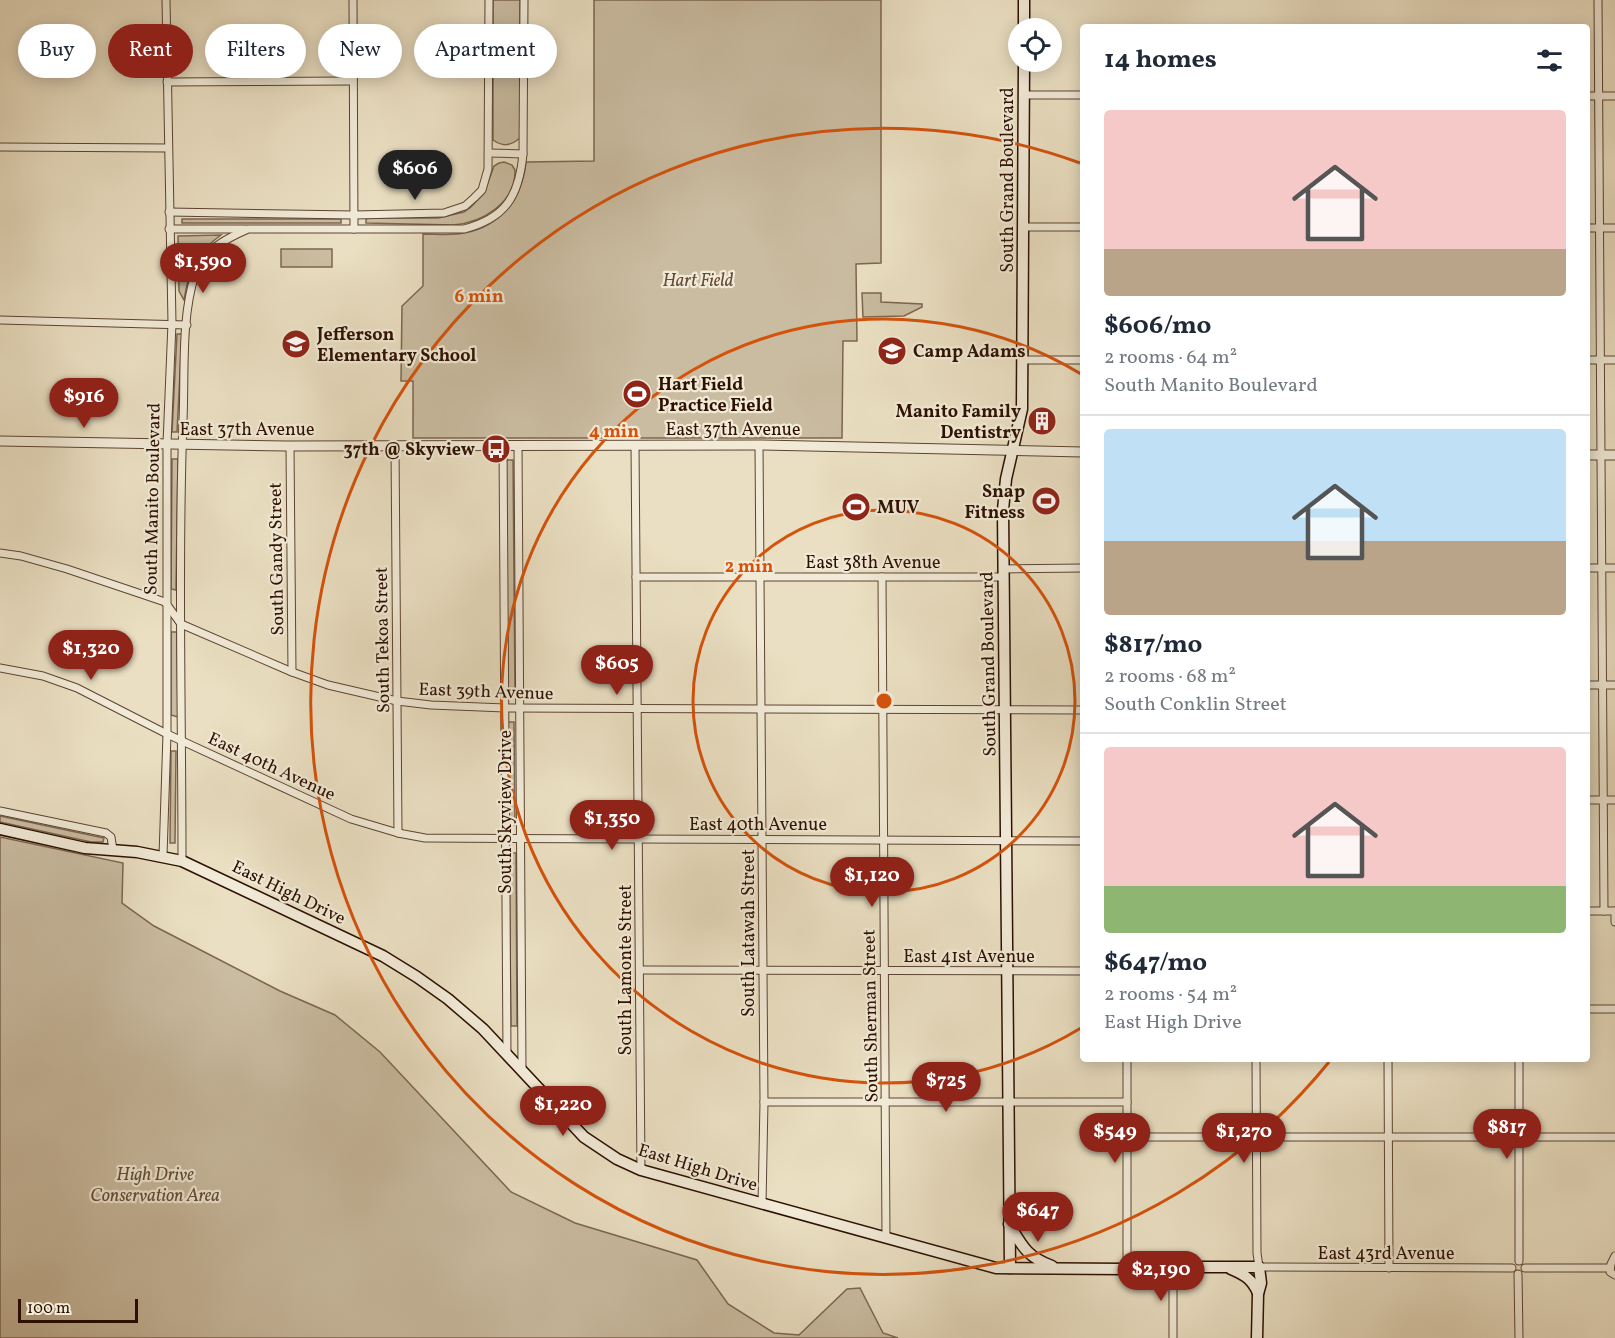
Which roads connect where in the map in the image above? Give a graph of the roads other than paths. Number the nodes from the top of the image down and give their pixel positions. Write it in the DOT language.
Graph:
graph roads {
  1 [pos="166,0"];
  2 [pos="353,0"];
  3 [pos="489,0"];
  4 [pos="524,0"];
  5 [pos="1024,0"];
  6 [pos="1598,0"];
  7 [pos="1024,18"];
  8 [pos="1024,72"];
  9 [pos="353,81"];
  10 [pos="167,82"];
  11 [pos="1024,95"];
  12 [pos="1080,95"];
  13 [pos="1590,96"];
  14 [pos="1599,96"];
  15 [pos="1615,96"];
  16 [pos="0,147"];
  17 [pos="168,148"];
  18 [pos="489,153"];
  19 [pos="523,154"];
  20 [pos="169,212"];
  21 [pos="354,215"];
  22 [pos="1024,227"];
  23 [pos="1080,227"];
  24 [pos="1590,228"];
  25 [pos="1600,228"];
  26 [pos="1615,228"];
  27 [pos="169,229"];
  28 [pos="248,229"];
  29 [pos="354,229"];
  30 [pos="0,320"];
  31 [pos="172,323"];
  32 [pos="187,325"];
  33 [pos="1023,360"];
  34 [pos="1080,360"];
  35 [pos="1590,360"];
  36 [pos="1600,360"];
  37 [pos="1615,360"];
  38 [pos="0,441"];
  39 [pos="167,444"];
  40 [pos="182,445"];
  41 [pos="502,445"];
  42 [pos="518,445"];
  43 [pos="759,445"];
  44 [pos="290,446"];
  45 [pos="394,446"];
  46 [pos="635,446"];
  47 [pos="1013,452"];
  48 [pos="1080,452"];
  49 [pos="1590,455"];
  50 [pos="1601,455"];
  51 [pos="1615,455"];
  52 [pos="0,553"];
  53 [pos="1080,568"];
  54 [pos="1590,568"];
  55 [pos="1602,568"];
  56 [pos="1615,568"];
  57 [pos="1003,573"];
  58 [pos="636,577"];
  59 [pos="760,577"];
  60 [pos="882,577"];
  61 [pos="165,602"];
  62 [pos="181,624"];
  63 [pos="0,668"];
  64 [pos="292,672"];
  65 [pos="1590,685"];
  66 [pos="1604,685"];
  67 [pos="1615,685"];
  68 [pos="397,701"];
  69 [pos="505,708"];
  70 [pos="519,708"];
  71 [pos="637,709"];
  72 [pos="761,709"];
  73 [pos="884,709"];
  74 [pos="1080,710"];
  75 [pos="1005,711"];
  76 [pos="167,734"];
  77 [pos="182,740"];
  78 [pos="1590,800"];
  79 [pos="1604,800"];
  80 [pos="1615,800"];
  81 [pos="0,812"];
  82 [pos="0,829"];
  83 [pos="398,833"];
  84 [pos="638,839"];
  85 [pos="505,840"];
  86 [pos="520,840"];
  87 [pos="762,840"];
  88 [pos="884,840"];
  89 [pos="1006,840"];
  90 [pos="1080,841"];
  91 [pos="113,850"];
  92 [pos="163,856"];
  93 [pos="182,861"];
  94 [pos="1590,911"];
  95 [pos="1604,911"];
  96 [pos="1615,911"];
  97 [pos="1615,922"];
  98 [pos="640,970"];
  99 [pos="763,970"];
  100 [pos="884,971"];
  101 [pos="1007,971"];
  102 [pos="1080,971"];
  103 [pos="1590,1009"];
  104 [pos="1615,1009"];
  105 [pos="507,1054"];
  106 [pos="1127,1062"];
  107 [pos="1256,1062"];
  108 [pos="1388,1062"];
  109 [pos="1519,1062"];
  110 [pos="522,1070"];
  111 [pos="1008,1101"];
  112 [pos="764,1102"];
  113 [pos="886,1102"];
  114 [pos="1127,1102"];
  115 [pos="1127,1137"];
  116 [pos="1256,1137"];
  117 [pos="1388,1137"];
  118 [pos="1519,1137"];
  119 [pos="1615,1137"];
  120 [pos="641,1170"];
  121 [pos="762,1204"];
  122 [pos="1009,1224"];
  123 [pos="886,1238"];
  124 [pos="1615,1248"];
  125 [pos="1615,1256"];
  126 [pos="1519,1261"];
  127 [pos="1173,1267"];
  128 [pos="1224,1267"];
  129 [pos="1259,1267"];
  130 [pos="1010,1268"];
  131 [pos="1389,1268"];
  132 [pos="1512,1268"];
  133 [pos="1525,1268"];
  134 [pos="1610,1268"];
  135 [pos="1061,1269"];
  136 [pos="1127,1269"];
  137 [pos="1518,1274"];
  138 [pos="1615,1275"];
  139 [pos="1258,1294"];
  140 [pos="1173,1338"];
  141 [pos="1257,1338"];
  142 [pos="1519,1338"];
  1 -- 10 [label="street, South Manito Boulevard"];
  2 -- 9 [label="street"];
  3 -- 18 [label="street"];
  4 -- 19 [label="street, South Manito Boulevard"];
  5 -- 7 [label="main road"];
  6 -- 14 [label="street"];
  8 -- 11 [label="main road, South Grand Boulevard"];
  9 -- 10 [label="street"];
  9 -- 21 [label="street"];
  10 -- 17 [label="street, South Manito Boulevard"];
  11 -- 12 [label="street"];
  11 -- 22 [label="main road, South Grand Boulevard"];
  13 -- 14 [label="street"];
  14 -- 15 [label="street"];
  14 -- 25 [label="street"];
  16 -- 17 [label="street"];
  17 -- 20 [label="street, South Manito Boulevard"];
  18 -- 19 [label="street"];
  18 -- 21 [label="street"];
  19 -- 29 [label="street, South Manito Boulevard"];
  20 -- 21 [label="street"];
  20 -- 27 [label="street, South Manito Boulevard"];
  21 -- 29 [label="street"];
  22 -- 23 [label="street"];
  22 -- 33 [label="main road, South Grand Boulevard"];
  24 -- 25 [label="street"];
  25 -- 26 [label="street"];
  25 -- 36 [label="street"];
  27 -- 28 [label="street"];
  27 -- 31 [label="street, South Manito Boulevard"];
  28 -- 29 [label="street, South Manito Boulevard"];
  28 -- 32 [label="street, South Manito Boulevard"];
  30 -- 31 [label="street"];
  31 -- 32 [label="street"];
  31 -- 39 [label="street, South Manito Boulevard"];
  32 -- 40 [label="street, South Manito Boulevard"];
  33 -- 34 [label="street"];
  33 -- 47 [label="main road, South Grand Boulevard"];
  35 -- 36 [label="street"];
  36 -- 37 [label="street"];
  36 -- 50 [label="street"];
  38 -- 39 [label="street, East 37th Avenue"];
  39 -- 40 [label="street, East 37th Avenue"];
  39 -- 61 [label="street, South Manito Boulevard"];
  40 -- 44 [label="street, East 37th Avenue"];
  40 -- 62 [label="street, South Manito Boulevard"];
  41 -- 42 [label="street, East 37th Avenue"];
  41 -- 45 [label="street, East 37th Avenue"];
  41 -- 69 [label="street, South Skyview Drive"];
  42 -- 46 [label="street, East 37th Avenue"];
  42 -- 70 [label="street, South Skyview Drive"];
  43 -- 46 [label="street, East 37th Avenue"];
  43 -- 47 [label="street, East 37th Avenue"];
  43 -- 59 [label="street, South Latawah Street"];
  44 -- 45 [label="street, East 37th Avenue"];
  44 -- 64 [label="street, South Gandy Street"];
  45 -- 68 [label="street, South Tekoa Street"];
  46 -- 58 [label="street, South Lamonte Street"];
  47 -- 48 [label="street, East 37th Avenue"];
  47 -- 57 [label="main road, South Grand Boulevard"];
  49 -- 50 [label="street"];
  50 -- 51 [label="street"];
  50 -- 55 [label="street"];
  52 -- 61 [label="street"];
  53 -- 57 [label="street, East 38th Avenue"];
  54 -- 55 [label="street"];
  55 -- 56 [label="street"];
  55 -- 66 [label="street"];
  57 -- 60 [label="street, East 38th Avenue"];
  57 -- 75 [label="main road, South Grand Boulevard"];
  58 -- 59 [label="street, East 38th Avenue"];
  58 -- 71 [label="street, South Lamonte Street"];
  59 -- 60 [label="street, East 38th Avenue"];
  59 -- 72 [label="street, South Latawah Street"];
  60 -- 73 [label="street, South Sherman Street"];
  61 -- 62 [label="street"];
  61 -- 76 [label="street, South Manito Boulevard"];
  62 -- 64 [label="street, East 39th Avenue"];
  62 -- 77 [label="street, South Manito Boulevard"];
  63 -- 76 [label="street, East 40th Avenue"];
  64 -- 68 [label="street, East 39th Avenue"];
  65 -- 66 [label="street"];
  66 -- 67 [label="street"];
  66 -- 79 [label="street"];
  68 -- 69 [label="street, East 39th Avenue"];
  68 -- 83 [label="street, South Tekoa Street"];
  69 -- 70 [label="street, East 39th Avenue"];
  69 -- 85 [label="street, South Skyview Drive"];
  70 -- 71 [label="street, East 39th Avenue"];
  70 -- 86 [label="street, South Skyview Drive"];
  71 -- 72 [label="street, East 39th Avenue"];
  71 -- 84 [label="street, South Lamonte Street"];
  72 -- 73 [label="street, East 39th Avenue"];
  72 -- 87 [label="street, South Latawah Street"];
  73 -- 75 [label="street, East 39th Avenue"];
  73 -- 88 [label="street, South Sherman Street"];
  74 -- 75 [label="street, East 39th Avenue"];
  75 -- 89 [label="main road, South Grand Boulevard"];
  76 -- 77 [label="street, East 40th Avenue"];
  76 -- 92 [label="street, South Manito Boulevard"];
  77 -- 83 [label="street, East 40th Avenue"];
  77 -- 93 [label="street, South Manito Boulevard"];
  78 -- 79 [label="street"];
  79 -- 80 [label="street"];
  79 -- 95 [label="street"];
  81 -- 91 [label="street"];
  82 -- 91 [label="main road, East High Drive"];
  83 -- 85 [label="street, East 40th Avenue"];
  84 -- 86 [label="street, East 40th Avenue"];
  84 -- 87 [label="street, East 40th Avenue"];
  84 -- 98 [label="street, South Lamonte Street"];
  85 -- 86 [label="street, East 40th Avenue"];
  85 -- 105 [label="street, South Skyview Drive"];
  86 -- 110 [label="street, South Skyview Drive"];
  87 -- 88 [label="street, East 40th Avenue"];
  87 -- 99 [label="street, South Latawah Street"];
  88 -- 89 [label="street, East 40th Avenue"];
  88 -- 100 [label="street, South Sherman Street"];
  89 -- 90 [label="street, East 40th Avenue"];
  89 -- 101 [label="main road, South Grand Boulevard"];
  91 -- 92 [label="main road, East High Drive"];
  92 -- 93 [label="main road, East High Drive"];
  93 -- 105 [label="main road, East High Drive"];
  94 -- 95 [label="street"];
  95 -- 96 [label="street"];
  96 -- 97 [label="street"];
  98 -- 99 [label="street, East 41st Avenue"];
  98 -- 120 [label="street, South Lamonte Street"];
  99 -- 100 [label="street, East 41st Avenue"];
  99 -- 112 [label="street, South Latawah Street"];
  100 -- 101 [label="street, East 41st Avenue"];
  100 -- 113 [label="street, South Sherman Street"];
  101 -- 102 [label="street, East 41st Avenue"];
  101 -- 111 [label="main road, South Grand Boulevard"];
  103 -- 104 [label="street"];
  105 -- 110 [label="main road, East High Drive"];
  106 -- 114 [label="street"];
  107 -- 116 [label="street"];
  108 -- 117 [label="street"];
  109 -- 118 [label="street"];
  110 -- 120 [label="main road, East High Drive"];
  111 -- 113 [label="street"];
  111 -- 114 [label="street"];
  111 -- 122 [label="main road, South Grand Boulevard"];
  112 -- 113 [label="street"];
  112 -- 121 [label="street, South Latawah Street"];
  113 -- 123 [label="street, South Sherman Street"];
  114 -- 115 [label="street"];
  115 -- 116 [label="street"];
  115 -- 136 [label="street"];
  116 -- 117 [label="street"];
  116 -- 129 [label="street"];
  117 -- 118 [label="street"];
  117 -- 131 [label="street"];
  118 -- 119 [label="street"];
  118 -- 126 [label="street"];
  120 -- 121 [label="main road, East High Drive"];
  121 -- 123 [label="main road, East High Drive"];
  122 -- 130 [label="main road, South Grand Boulevard"];
  122 -- 135 [label="main road"];
  123 -- 130 [label="main road, East High Drive"];
  124 -- 125 [label="street"];
  125 -- 134 [label="street"];
  126 -- 132 [label="street"];
  126 -- 133 [label="street"];
  127 -- 128 [label="main road, East High Drive"];
  127 -- 136 [label="main road, East High Drive"];
  127 -- 140 [label="street"];
  128 -- 129 [label="main road, East High Drive"];
  128 -- 139 [label="main road"];
  129 -- 131 [label="street, East 43rd Avenue"];
  129 -- 139 [label="main road"];
  130 -- 135 [label="main road, East High Drive"];
  131 -- 132 [label="street, East 43rd Avenue"];
  132 -- 137 [label="street"];
  133 -- 134 [label="street"];
  133 -- 137 [label="street"];
  134 -- 138 [label="street"];
  135 -- 136 [label="main road, East High Drive"];
  137 -- 142 [label="street"];
  139 -- 141 [label="main road"];
}
